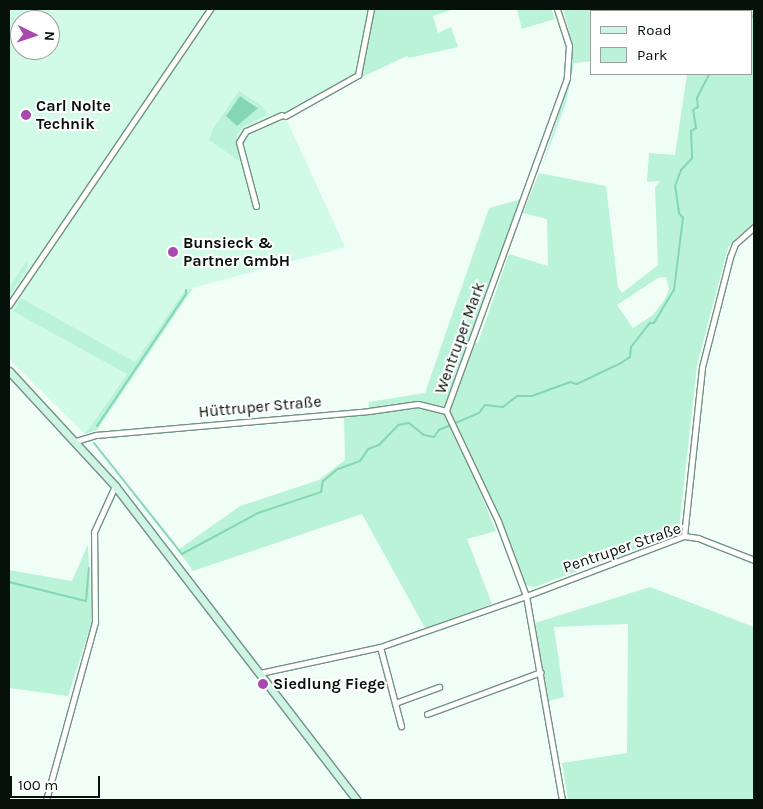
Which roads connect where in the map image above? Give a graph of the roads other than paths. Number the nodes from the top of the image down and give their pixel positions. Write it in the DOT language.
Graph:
graph roads {
  1 [pos="210,9"];
  2 [pos="371,9"];
  3 [pos="557,9"];
  4 [pos="256,206"];
  5 [pos="754,227"];
  6 [pos="9,305"];
  7 [pos="9,371"];
  8 [pos="446,411"];
  9 [pos="76,441"];
  10 [pos="115,486"];
  11 [pos="684,536"];
  12 [pos="754,560"];
  13 [pos="526,596"];
  14 [pos="380,647"];
  15 [pos="541,672"];
  16 [pos="260,673"];
  17 [pos="439,687"];
  18 [pos="395,703"];
  19 [pos="427,714"];
  20 [pos="401,726"];
  21 [pos="46,800"];
  22 [pos="357,800"];
  23 [pos="562,800"];
  1 -- 6 [label="street"];
  2 -- 4 [label="street"];
  3 -- 8 [label="street, Wentruper Mark"];
  5 -- 11 [label="street"];
  7 -- 9 [label="main road"];
  8 -- 9 [label="street, Hüttruper Straße"];
  8 -- 13 [label="street, Wentruper Mark"];
  9 -- 10 [label="main road"];
  10 -- 16 [label="main road"];
  10 -- 21 [label="street"];
  11 -- 12 [label="street, Pentruper Straße"];
  11 -- 13 [label="street, Pentruper Straße"];
  13 -- 14 [label="street"];
  13 -- 15 [label="street, Wentruper Mark"];
  14 -- 16 [label="street"];
  14 -- 18 [label="street"];
  15 -- 19 [label="street"];
  15 -- 23 [label="street, Wentruper Mark"];
  16 -- 22 [label="main road"];
  17 -- 18 [label="street"];
  18 -- 20 [label="street"];
}
